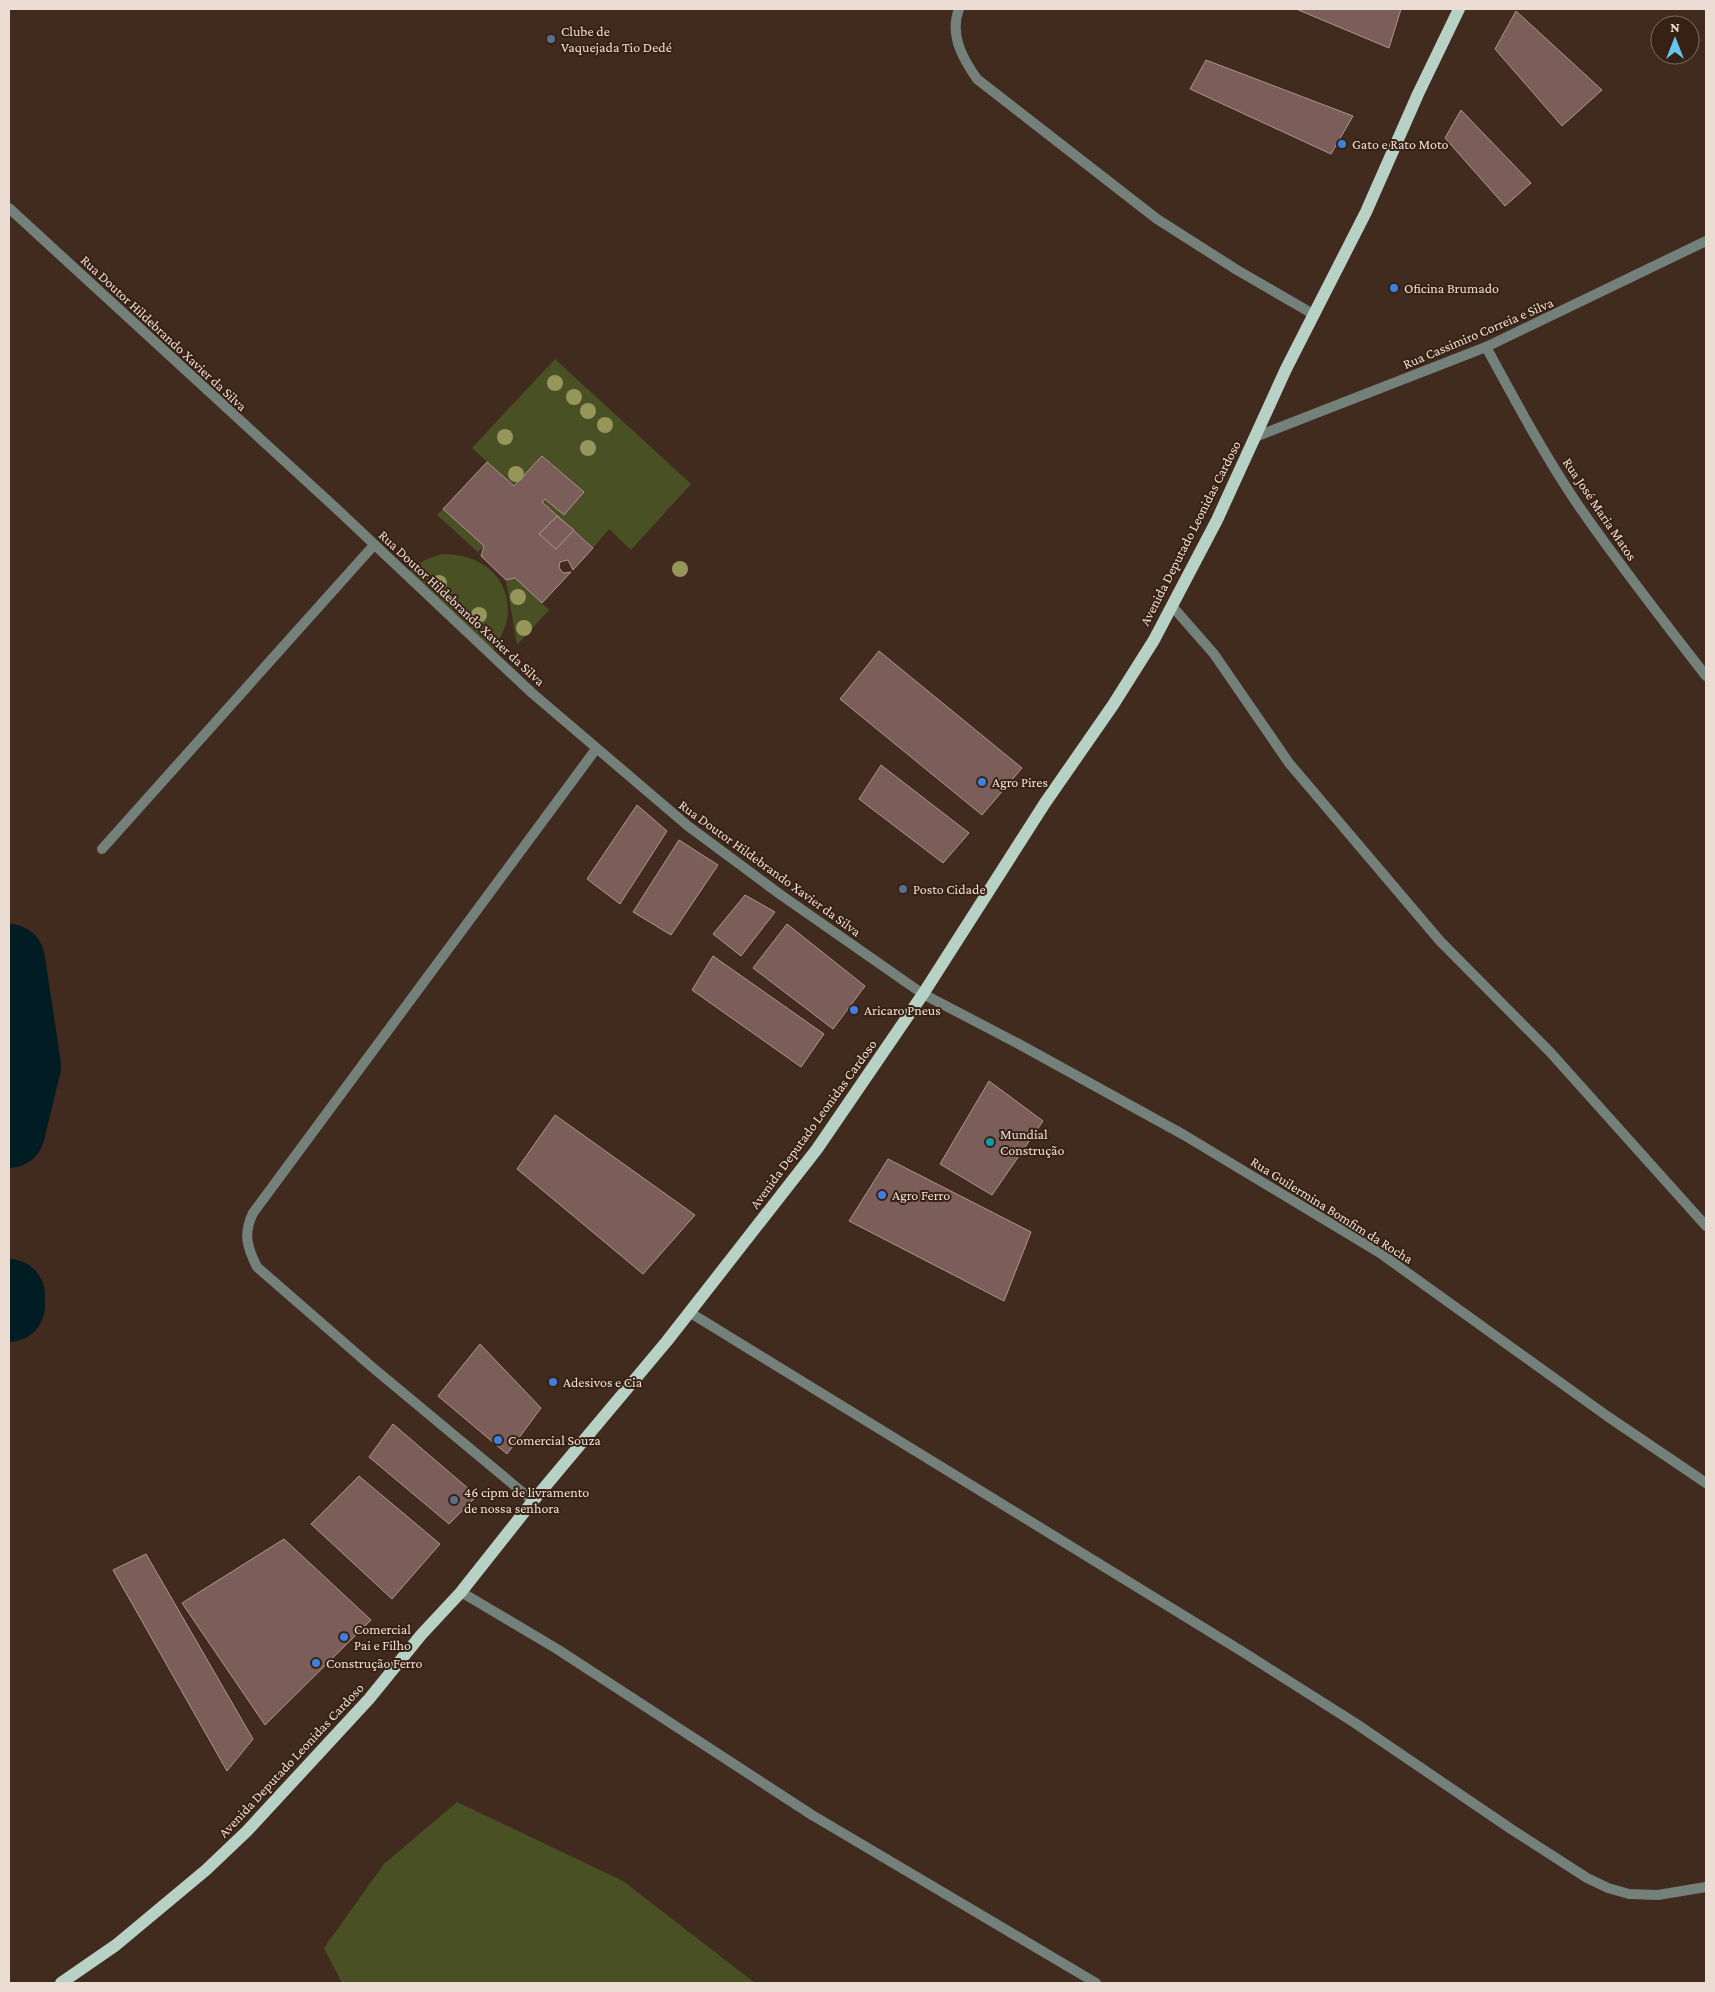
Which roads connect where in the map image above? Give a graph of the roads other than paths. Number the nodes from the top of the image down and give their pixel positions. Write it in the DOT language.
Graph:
graph roads {
  1 [pos="959,9"];
  2 [pos="1459,9"];
  3 [pos="9,208"];
  4 [pos="1706,241"];
  5 [pos="1313,314"];
  6 [pos="1486,347"];
  7 [pos="1255,437"];
  8 [pos="374,545"];
  9 [pos="1172,606"];
  10 [pos="1706,676"];
  11 [pos="596,749"];
  12 [pos="102,849"];
  13 [pos="923,994"];
  14 [pos="1706,1226"];
  15 [pos="689,1312"];
  16 [pos="1706,1482"];
  17 [pos="533,1501"];
  18 [pos="461,1592"];
  19 [pos="1706,1887"];
  20 [pos="62,1982"];
  21 [pos="1096,1983"];
  1 -- 5 [label="street"];
  2 -- 5 [label="main road, Avenida Deputado Leonidas Cardoso"];
  3 -- 8 [label="street, Rua Doutor Hildebrando Xavier da Silva"];
  4 -- 6 [label="street, Rua Cassimiro Correia e Silva"];
  5 -- 7 [label="main road, Avenida Deputado Leonidas Cardoso"];
  6 -- 7 [label="street, Rua Cassimiro Correia e Silva"];
  6 -- 10 [label="street, Rua José Maria Matos"];
  7 -- 9 [label="main road, Avenida Deputado Leonidas Cardoso"];
  8 -- 11 [label="street, Rua Doutor Hildebrando Xavier da Silva"];
  8 -- 12 [label="street"];
  9 -- 13 [label="main road, Avenida Deputado Leonidas Cardoso"];
  9 -- 14 [label="street"];
  11 -- 13 [label="street, Rua Doutor Hildebrando Xavier da Silva"];
  11 -- 17 [label="street"];
  13 -- 15 [label="main road, Avenida Deputado Leonidas Cardoso"];
  13 -- 16 [label="street, Rua Guilermina Bomfim da Rocha"];
  15 -- 17 [label="main road, Avenida Deputado Leonidas Cardoso"];
  15 -- 19 [label="street"];
  17 -- 18 [label="main road, Avenida Deputado Leonidas Cardoso"];
  18 -- 20 [label="main road, Avenida Deputado Leonidas Cardoso"];
  18 -- 21 [label="street"];
}
